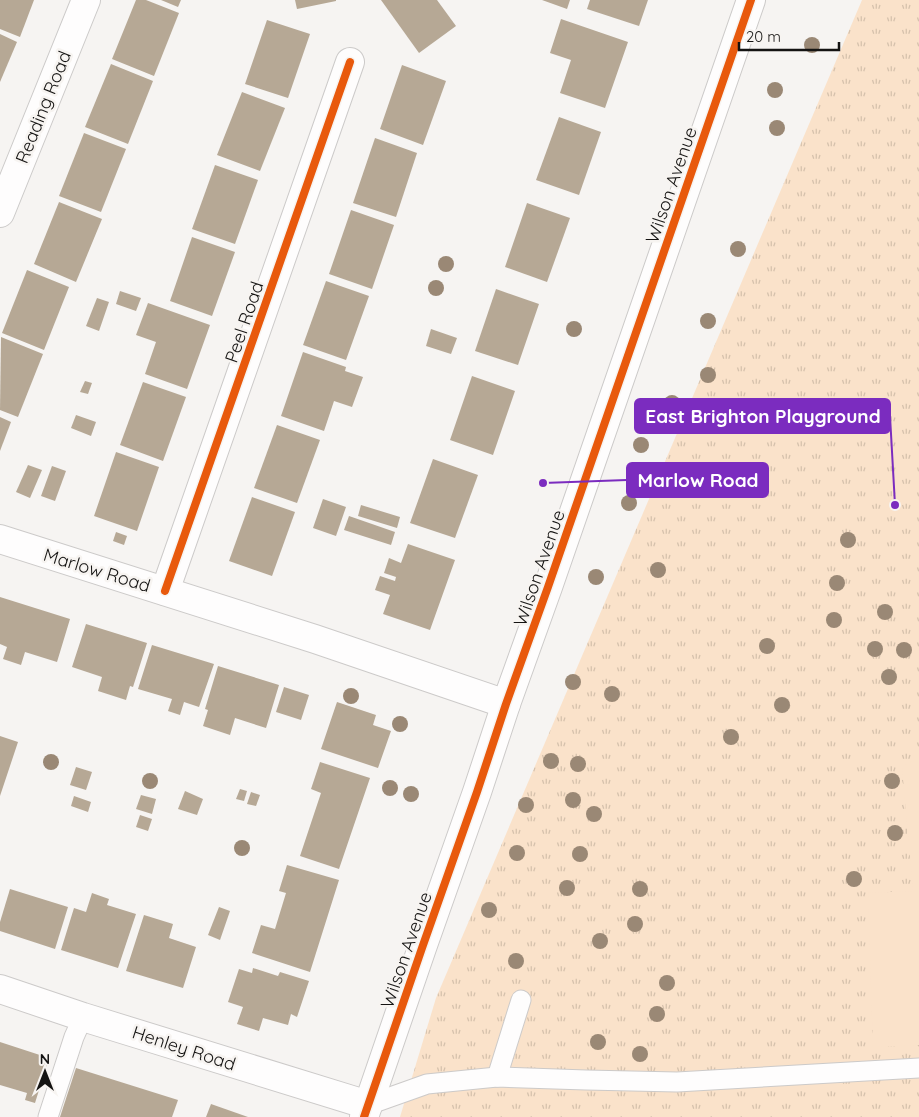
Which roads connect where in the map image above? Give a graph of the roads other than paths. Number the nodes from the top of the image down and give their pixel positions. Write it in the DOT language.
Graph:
graph roads {
  1 [pos="86,0"];
  2 [pos="751,0"];
  3 [pos="350,62"];
  4 [pos="0,213"];
  5 [pos="0,539"];
  6 [pos="165,591"];
  7 [pos="506,704"];
  8 [pos="0,989"];
  9 [pos="521,1000"];
  10 [pos="83,1016"];
  11 [pos="919,1068"];
  12 [pos="497,1077"];
  13 [pos="366,1111"];
  14 [pos="48,1117"];
  1 -- 4 [label="street, Reading Road"];
  2 -- 7 [label="street, Wilson Avenue"];
  3 -- 6 [label="street, Peel Road"];
  5 -- 6 [label="street, Marlow Road"];
  6 -- 7 [label="street, Marlow Road"];
  7 -- 13 [label="street, Wilson Avenue"];
  8 -- 10 [label="street, Henley Road"];
  9 -- 12 [label="lane"];
  10 -- 13 [label="street, Henley Road"];
  10 -- 14 [label="lane"];
  11 -- 12 [label="lane"];
  12 -- 13 [label="lane"];
}
